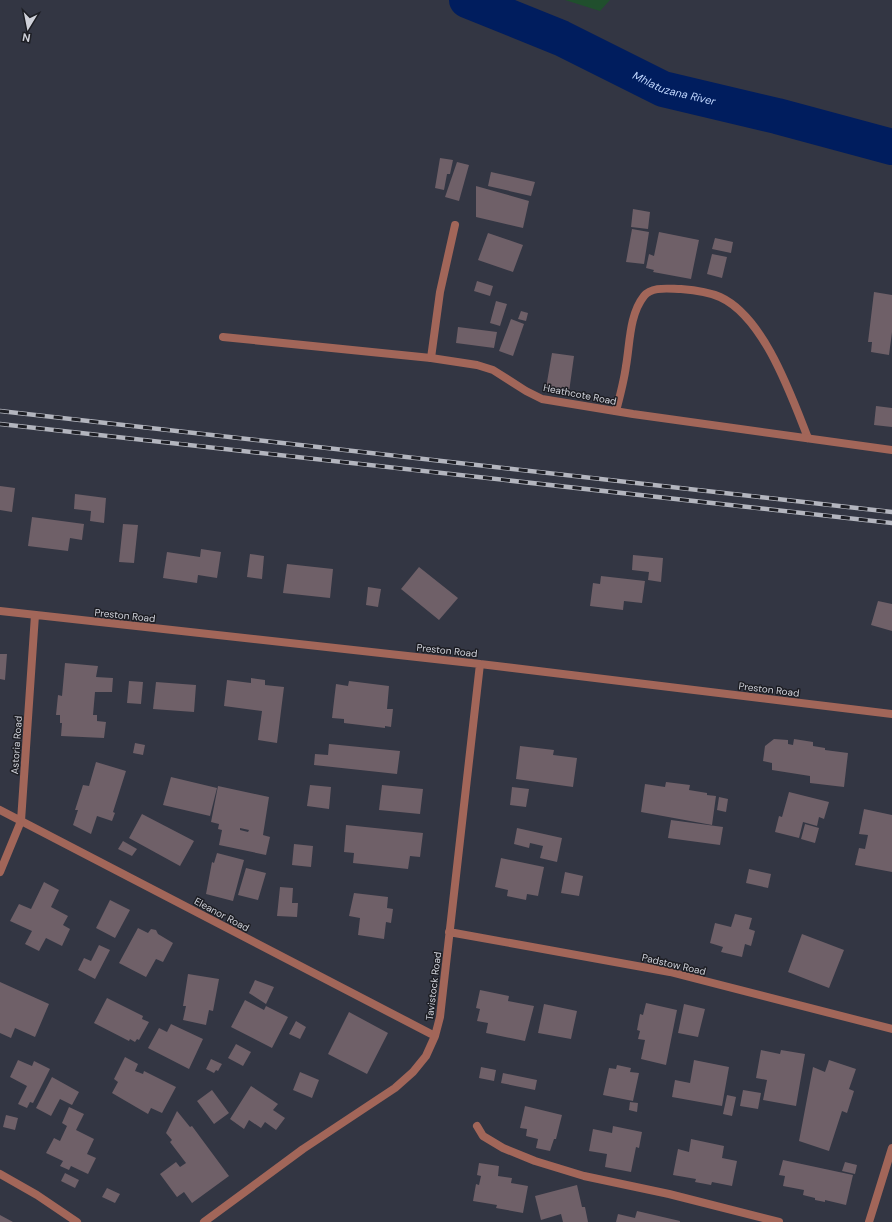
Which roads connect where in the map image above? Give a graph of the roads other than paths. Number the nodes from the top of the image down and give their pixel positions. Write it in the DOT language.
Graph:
graph roads {
  1 [pos="454,225"];
  2 [pos="223,337"];
  3 [pos="431,358"];
  4 [pos="616,411"];
  5 [pos="808,438"];
  6 [pos="892,450"];
  7 [pos="0,611"];
  8 [pos="35,615"];
  9 [pos="480,664"];
  10 [pos="892,714"];
  11 [pos="0,810"];
  12 [pos="21,821"];
  13 [pos="0,872"];
  14 [pos="449,932"];
  15 [pos="892,1029"];
  16 [pos="436,1036"];
  17 [pos="477,1126"];
  18 [pos="892,1148"];
  19 [pos="0,1174"];
  20 [pos="77,1222"];
  21 [pos="204,1222"];
  22 [pos="779,1222"];
  23 [pos="869,1222"];
  1 -- 3 [label="street"];
  2 -- 3 [label="street, Heathcote Road"];
  3 -- 4 [label="street, Heathcote Road"];
  4 -- 5 [label="street, Heathcote Road"];
  4 -- 5 [label="street"];
  5 -- 6 [label="street, Heathcote Road"];
  7 -- 8 [label="street, Preston Road"];
  8 -- 9 [label="street, Preston Road"];
  8 -- 12 [label="street, Astoria Road"];
  9 -- 10 [label="street, Preston Road"];
  9 -- 14 [label="street, Tavistock Road"];
  11 -- 12 [label="street, Eleanor Road"];
  12 -- 13 [label="street, Astoria Road"];
  12 -- 16 [label="street, Eleanor Road"];
  14 -- 15 [label="street, Padstow Road"];
  14 -- 16 [label="street, Tavistock Road"];
  16 -- 21 [label="street, Tavistock Road"];
  17 -- 22 [label="street"];
  18 -- 23 [label="street"];
  19 -- 20 [label="street"];
}
